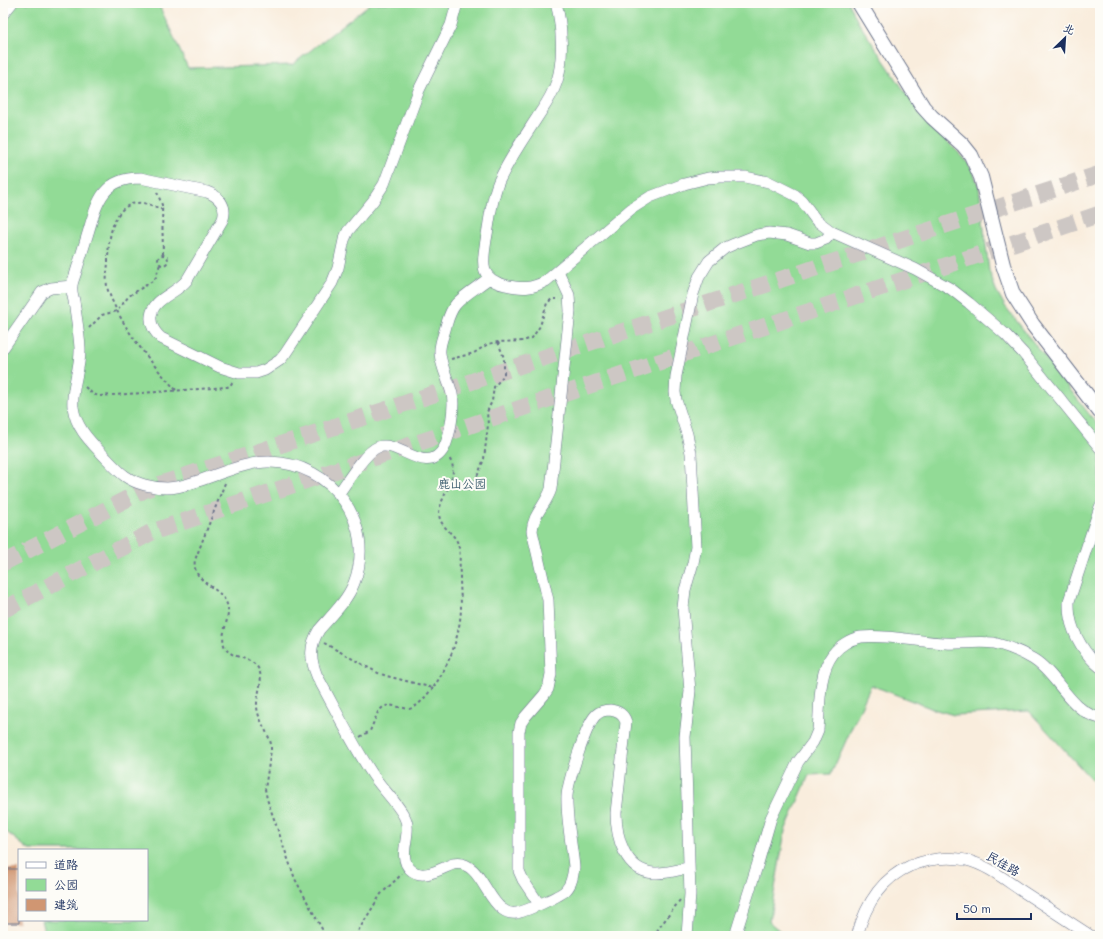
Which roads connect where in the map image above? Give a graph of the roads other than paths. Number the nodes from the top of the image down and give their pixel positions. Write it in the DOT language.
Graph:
graph roads {
  1 [pos="12,3"];
  2 [pos="457,3"];
  3 [pos="556,3"];
  4 [pos="859,3"];
  5 [pos="3,14"];
  6 [pos="832,232"];
  7 [pos="558,271"];
  8 [pos="489,278"];
  9 [pos="72,286"];
  10 [pos="3,348"];
  11 [pos="1100,412"];
  12 [pos="1100,448"];
  13 [pos="339,493"];
  14 [pos="1100,507"];
  15 [pos="1100,667"];
  16 [pos="1100,718"];
  17 [pos="688,868"];
  18 [pos="538,904"];
  19 [pos="687,936"];
  20 [pos="735,936"];
  21 [pos="856,936"];
  22 [pos="1090,936"];
  1 -- 5 [label="street"];
  2 -- 9 [label="street"];
  3 -- 8 [label="street"];
  4 -- 11 [label="street"];
  6 -- 7 [label="street"];
  6 -- 12 [label="street"];
  6 -- 17 [label="street"];
  7 -- 8 [label="street"];
  7 -- 18 [label="street"];
  8 -- 13 [label="street"];
  9 -- 10 [label="street"];
  9 -- 13 [label="street"];
  13 -- 18 [label="street"];
  14 -- 15 [label="street"];
  16 -- 20 [label="street"];
  17 -- 18 [label="street"];
  17 -- 19 [label="street"];
  21 -- 22 [label="street, 民佳路"];
}
